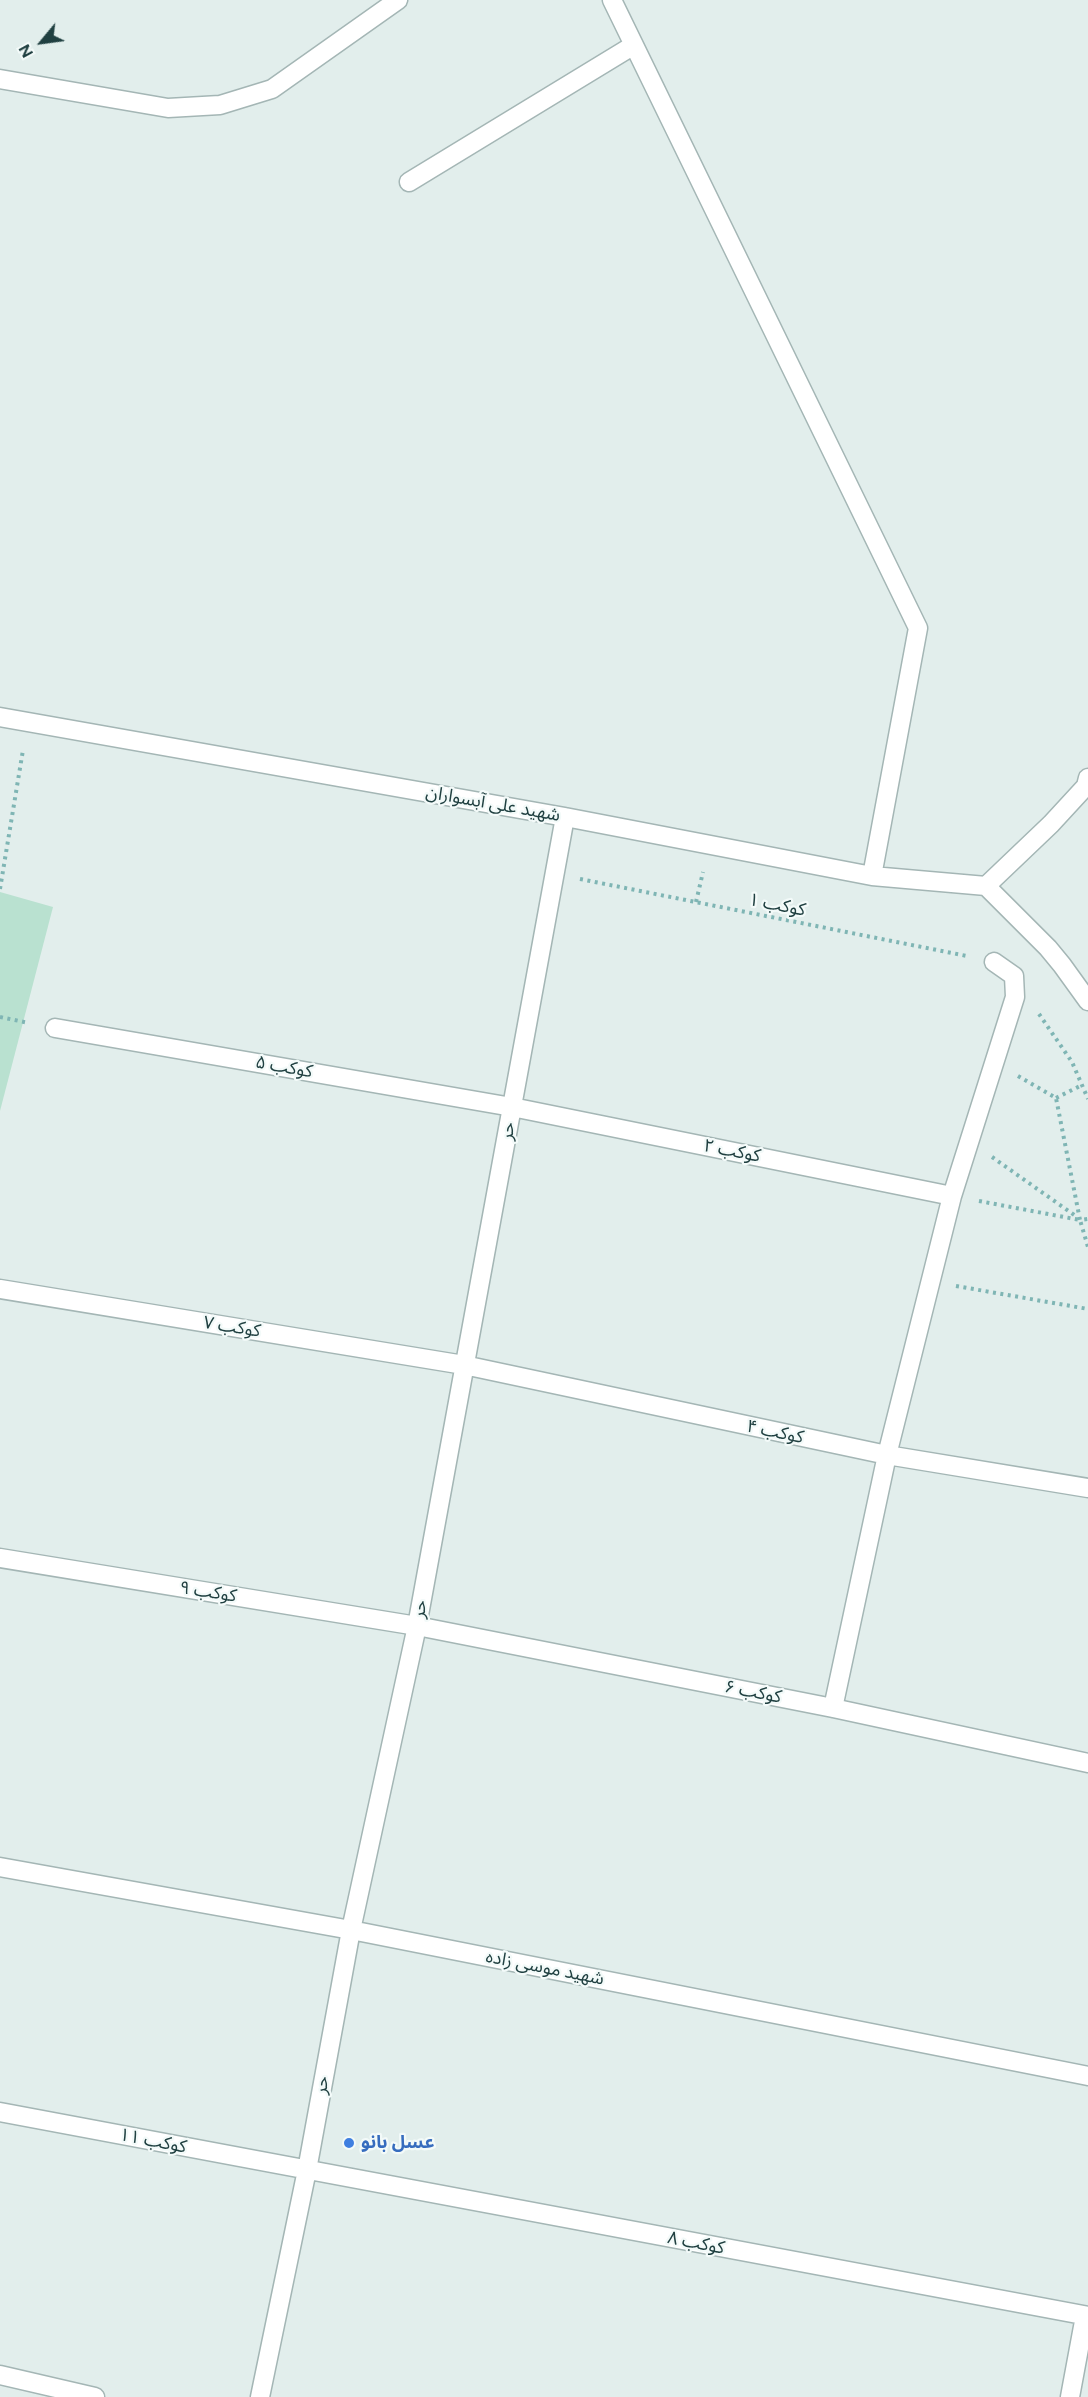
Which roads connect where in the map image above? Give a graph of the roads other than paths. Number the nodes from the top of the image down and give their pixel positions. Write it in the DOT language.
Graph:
graph roads {
  1 [pos="398,0"];
  2 [pos="612,0"];
  3 [pos="634,45"];
  4 [pos="0,79"];
  5 [pos="409,182"];
  6 [pos="0,717"];
  7 [pos="1088,778"];
  8 [pos="566,817"];
  9 [pos="872,876"];
  10 [pos="986,886"];
  11 [pos="994,962"];
  12 [pos="1088,1001"];
  13 [pos="55,1028"];
  14 [pos="512,1107"];
  15 [pos="952,1196"];
  16 [pos="0,1289"];
  17 [pos="464,1365"];
  18 [pos="886,1455"];
  19 [pos="1088,1488"];
  20 [pos="0,1558"];
  21 [pos="417,1626"];
  22 [pos="833,1708"];
  23 [pos="1088,1763"];
  24 [pos="0,1867"];
  25 [pos="351,1930"];
  26 [pos="1088,2076"];
  27 [pos="0,2112"];
  28 [pos="307,2170"];
  29 [pos="1086,2316"];
  30 [pos="0,2375"];
  31 [pos="95,2397"];
  32 [pos="260,2397"];
  33 [pos="1070,2397"];
  1 -- 4 [label="street"];
  2 -- 3 [label="street"];
  3 -- 5 [label="street"];
  3 -- 9 [label="street"];
  6 -- 8 [label="street, شهید علی آبسواران"];
  7 -- 10 [label="street"];
  8 -- 9 [label="street, شهید علی آبسواران"];
  8 -- 14 [label="street, حر"];
  9 -- 10 [label="street, شهید علی آبسواران"];
  10 -- 12 [label="street"];
  11 -- 15 [label="street"];
  13 -- 14 [label="street, کوکب ۵"];
  14 -- 15 [label="street, کوکب ۲"];
  14 -- 17 [label="street, حر"];
  15 -- 18 [label="street"];
  16 -- 17 [label="street, کوکب ۷"];
  17 -- 18 [label="street, کوکب ۴"];
  17 -- 21 [label="street, حر"];
  18 -- 19 [label="street, کوکب ۴"];
  18 -- 22 [label="street"];
  20 -- 21 [label="street, کوکب ۹"];
  21 -- 22 [label="street, کوکب ۶"];
  21 -- 25 [label="street, حر"];
  22 -- 23 [label="street, کوکب ۶"];
  24 -- 25 [label="street, شهید موسی زاده"];
  25 -- 26 [label="street, شهید موسی زاده"];
  25 -- 28 [label="street, حر"];
  27 -- 28 [label="street, کوکب ۱۱"];
  28 -- 29 [label="street, کوکب ۸"];
  28 -- 32 [label="street, حر"];
  29 -- 33 [label="street"];
  30 -- 31 [label="street"];
}
